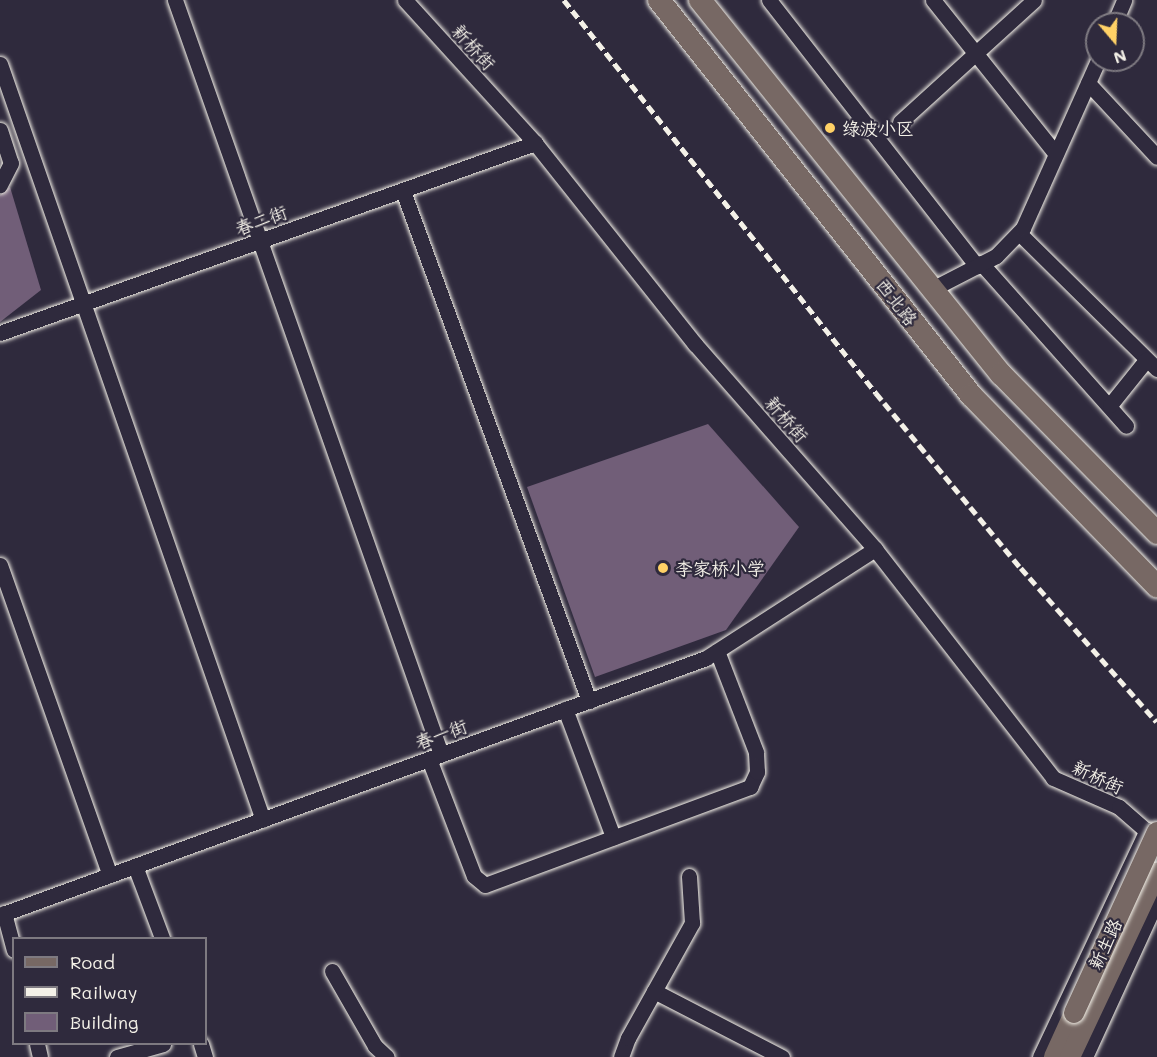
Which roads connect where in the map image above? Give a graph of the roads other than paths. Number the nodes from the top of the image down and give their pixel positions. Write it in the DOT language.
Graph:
graph roads {
  1 [pos="175,0"];
  2 [pos="405,0"];
  3 [pos="659,0"];
  4 [pos="700,0"];
  5 [pos="769,0"];
  6 [pos="933,0"];
  7 [pos="1034,0"];
  8 [pos="976,54"];
  9 [pos="0,64"];
  10 [pos="1093,72"];
  11 [pos="1088,83"];
  12 [pos="900,122"];
  13 [pos="0,130"];
  14 [pos="535,143"];
  15 [pos="1056,154"];
  16 [pos="1157,157"];
  17 [pos="0,185"];
  18 [pos="403,190"];
  19 [pos="1019,233"];
  20 [pos="259,242"];
  21 [pos="979,265"];
  22 [pos="933,289"];
  23 [pos="82,304"];
  24 [pos="0,333"];
  25 [pos="1152,364"];
  26 [pos="1110,405"];
  27 [pos="1126,426"];
  28 [pos="1157,533"];
  29 [pos="875,549"];
  30 [pos="0,565"];
  31 [pos="1157,586"];
  32 [pos="717,651"];
  33 [pos="589,701"];
  34 [pos="565,709"];
  35 [pos="435,756"];
  36 [pos="263,820"];
  37 [pos="1154,834"];
  38 [pos="612,837"];
  39 [pos="135,866"];
  40 [pos="1157,872"];
  41 [pos="110,875"];
  42 [pos="689,876"];
  43 [pos="1157,900"];
  44 [pos="2,914"];
  45 [pos="161,937"];
  46 [pos="12,944"];
  47 [pos="332,971"];
  48 [pos="654,991"];
  49 [pos="1081,1017"];
  50 [pos="159,1045"];
  51 [pos="117,1057"];
  52 [pos="387,1057"];
  53 [pos="621,1057"];
  54 [pos="782,1057"];
  55 [pos="1040,1057"];
  56 [pos="1054,1057"];
  57 [pos="1071,1057"];
  58 [pos="1085,1057"];
  1 -- 20 [label="street"];
  2 -- 14 [label="street, 新桥街"];
  3 -- 31 [label="highway, 西北路"];
  4 -- 22 [label="highway, 西北路"];
  5 -- 21 [label="street"];
  6 -- 8 [label="street"];
  7 -- 8 [label="street"];
  8 -- 12 [label="street"];
  8 -- 15 [label="street"];
  9 -- 23 [label="street"];
  10 -- 11 [label="street"];
  11 -- 15 [label="street"];
  11 -- 16 [label="street"];
  13 -- 17 [label="street"];
  14 -- 18 [label="street, 春二街"];
  14 -- 29 [label="street, 新桥街"];
  15 -- 19 [label="street"];
  18 -- 20 [label="street, 春二街"];
  18 -- 33 [label="street"];
  19 -- 21 [label="street"];
  19 -- 25 [label="street"];
  20 -- 23 [label="street, 春二街"];
  20 -- 35 [label="street"];
  21 -- 22 [label="street"];
  21 -- 26 [label="street"];
  22 -- 28 [label="highway, 西北路"];
  23 -- 24 [label="street, 春二街"];
  23 -- 36 [label="street"];
  25 -- 26 [label="street"];
  26 -- 27 [label="street"];
  29 -- 32 [label="street, 春一街"];
  29 -- 37 [label="street, 新桥街"];
  30 -- 41 [label="street"];
  32 -- 33 [label="street, 春一街"];
  32 -- 38 [label="street"];
  33 -- 34 [label="street, 春一街"];
  34 -- 35 [label="street, 春一街"];
  34 -- 38 [label="street"];
  35 -- 36 [label="street, 春一街"];
  35 -- 38 [label="street"];
  36 -- 39 [label="street, 春一街"];
  37 -- 49 [label="main road, 新生路, bridge"];
  37 -- 55 [label="street"];
  39 -- 41 [label="street, 春一街"];
  39 -- 45 [label="street"];
  40 -- 49 [label="main road, 新生路"];
  41 -- 44 [label="street, 春一街"];
  42 -- 48 [label="street"];
  43 -- 58 [label="street"];
  44 -- 46 [label="street"];
  47 -- 52 [label="street"];
  48 -- 53 [label="street"];
  48 -- 54 [label="street"];
  49 -- 56 [label="main road, 新生路"];
  49 -- 57 [label="main road, 新生路"];
  50 -- 51 [label="street"];
}
